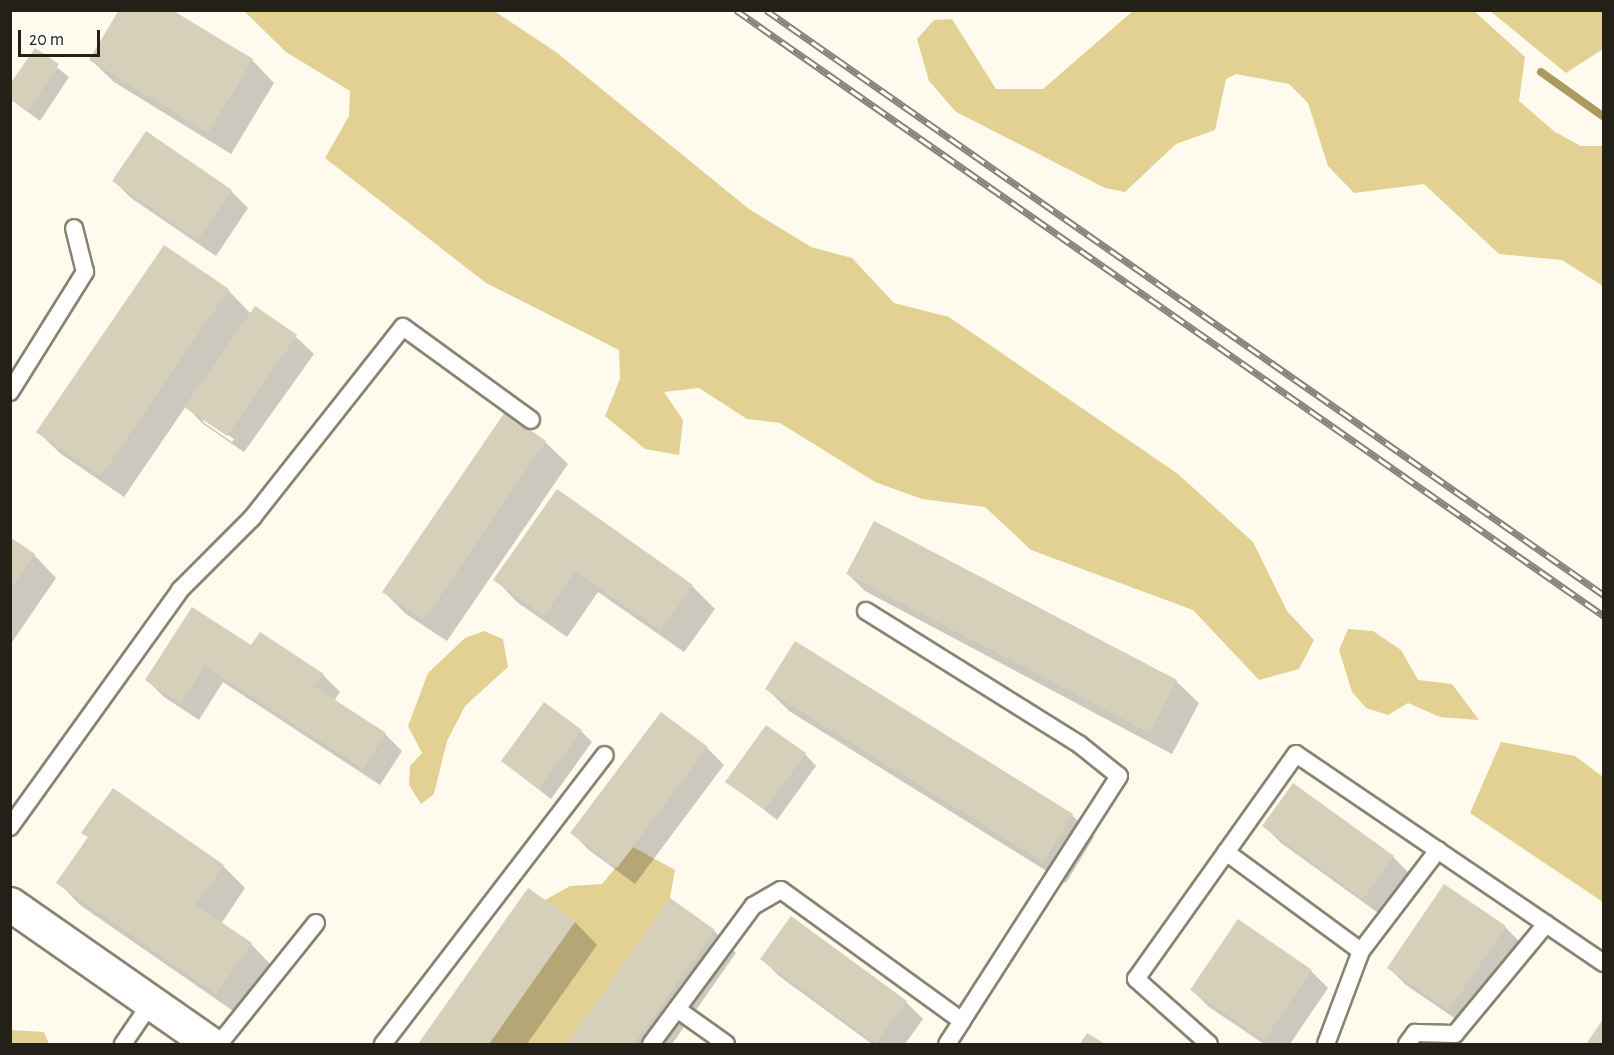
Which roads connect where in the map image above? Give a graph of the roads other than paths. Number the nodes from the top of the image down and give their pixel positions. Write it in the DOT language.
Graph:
graph roads {
  1 [pos="74,228"];
  2 [pos="10,392"];
  3 [pos="531,420"];
  4 [pos="866,611"];
  5 [pos="605,755"];
  6 [pos="10,827"];
  7 [pos="1438,850"];
  8 [pos="1227,852"];
  9 [pos="10,904"];
  10 [pos="316,923"];
  11 [pos="1546,924"];
  12 [pos="1361,951"];
  13 [pos="1604,963"];
  14 [pos="151,1003"];
  15 [pos="677,1009"];
  16 [pos="962,1021"];
  17 [pos="123,1044"];
  18 [pos="211,1044"];
  19 [pos="219,1044"];
  20 [pos="383,1044"];
  21 [pos="651,1044"];
  22 [pos="726,1044"];
  23 [pos="947,1044"];
  24 [pos="1209,1044"];
  25 [pos="1326,1044"];
  26 [pos="1407,1044"];
  1 -- 2 [label="lane"];
  3 -- 6 [label="lane"];
  4 -- 16 [label="lane"];
  5 -- 20 [label="lane"];
  7 -- 8 [label="lane"];
  7 -- 11 [label="lane"];
  7 -- 12 [label="lane"];
  8 -- 12 [label="lane"];
  8 -- 24 [label="lane"];
  9 -- 14 [label="street"];
  10 -- 19 [label="lane"];
  11 -- 13 [label="lane"];
  11 -- 26 [label="lane"];
  12 -- 25 [label="lane"];
  14 -- 17 [label="lane"];
  14 -- 18 [label="street"];
  15 -- 16 [label="lane"];
  15 -- 21 [label="lane"];
  15 -- 22 [label="lane"];
  16 -- 23 [label="lane"];
}
